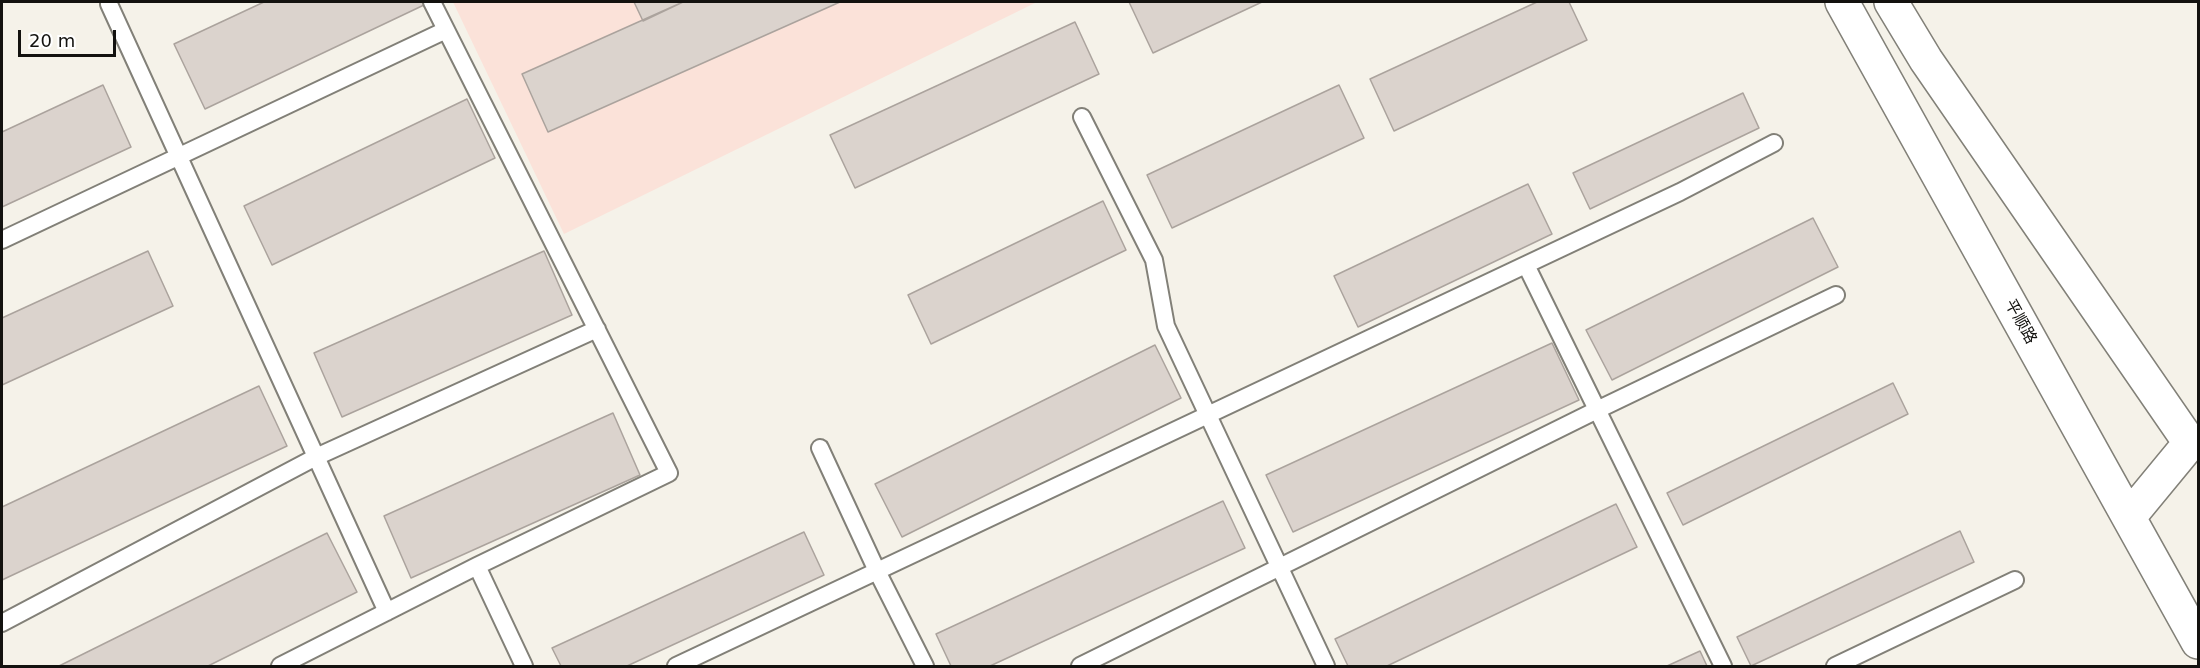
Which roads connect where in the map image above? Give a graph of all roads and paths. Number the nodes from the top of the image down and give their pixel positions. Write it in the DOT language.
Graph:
graph roads {
  1 [pos="432,2"];
  2 [pos="1842,2"];
  3 [pos="1890,2"];
  4 [pos="109,4"];
  5 [pos="446,30"];
  6 [pos="1082,117"];
  7 [pos="1774,143"];
  8 [pos="178,155"];
  9 [pos="2,240"];
  10 [pos="1526,265"];
  11 [pos="1836,295"];
  12 [pos="597,330"];
  13 [pos="1597,410"];
  14 [pos="1208,415"];
  15 [pos="820,448"];
  16 [pos="316,457"];
  17 [pos="2129,518"];
  18 [pos="477,566"];
  19 [pos="1279,567"];
  20 [pos="878,571"];
  21 [pos="2016,579"];
  22 [pos="387,612"];
  23 [pos="2,623"];
  24 [pos="2199,642"];
  25 [pos="280,666"];
  26 [pos="524,666"];
  27 [pos="676,666"];
  28 [pos="925,666"];
  29 [pos="1080,666"];
  30 [pos="1326,666"];
  31 [pos="1723,666"];
  32 [pos="1835,666"];
  1 -- 5 [label="lane"];
  2 -- 17 [label="street, 平顺路"];
  3 -- 17 [label="street"];
  4 -- 8 [label="lane"];
  5 -- 8 [label="lane"];
  5 -- 12 [label="lane"];
  6 -- 14 [label="lane"];
  7 -- 10 [label="lane"];
  8 -- 9 [label="lane"];
  8 -- 16 [label="lane"];
  10 -- 13 [label="lane"];
  10 -- 14 [label="lane"];
  11 -- 13 [label="lane"];
  12 -- 16 [label="lane"];
  12 -- 18 [label="lane"];
  13 -- 19 [label="lane"];
  13 -- 31 [label="lane"];
  14 -- 19 [label="lane"];
  14 -- 20 [label="lane"];
  15 -- 20 [label="lane"];
  16 -- 22 [label="lane"];
  16 -- 23 [label="lane"];
  17 -- 24 [label="street, 平顺路"];
  18 -- 22 [label="lane"];
  18 -- 26 [label="lane"];
  19 -- 29 [label="lane"];
  19 -- 30 [label="lane"];
  20 -- 27 [label="lane"];
  20 -- 28 [label="lane"];
  21 -- 32 [label="lane"];
  22 -- 25 [label="lane"];
}
